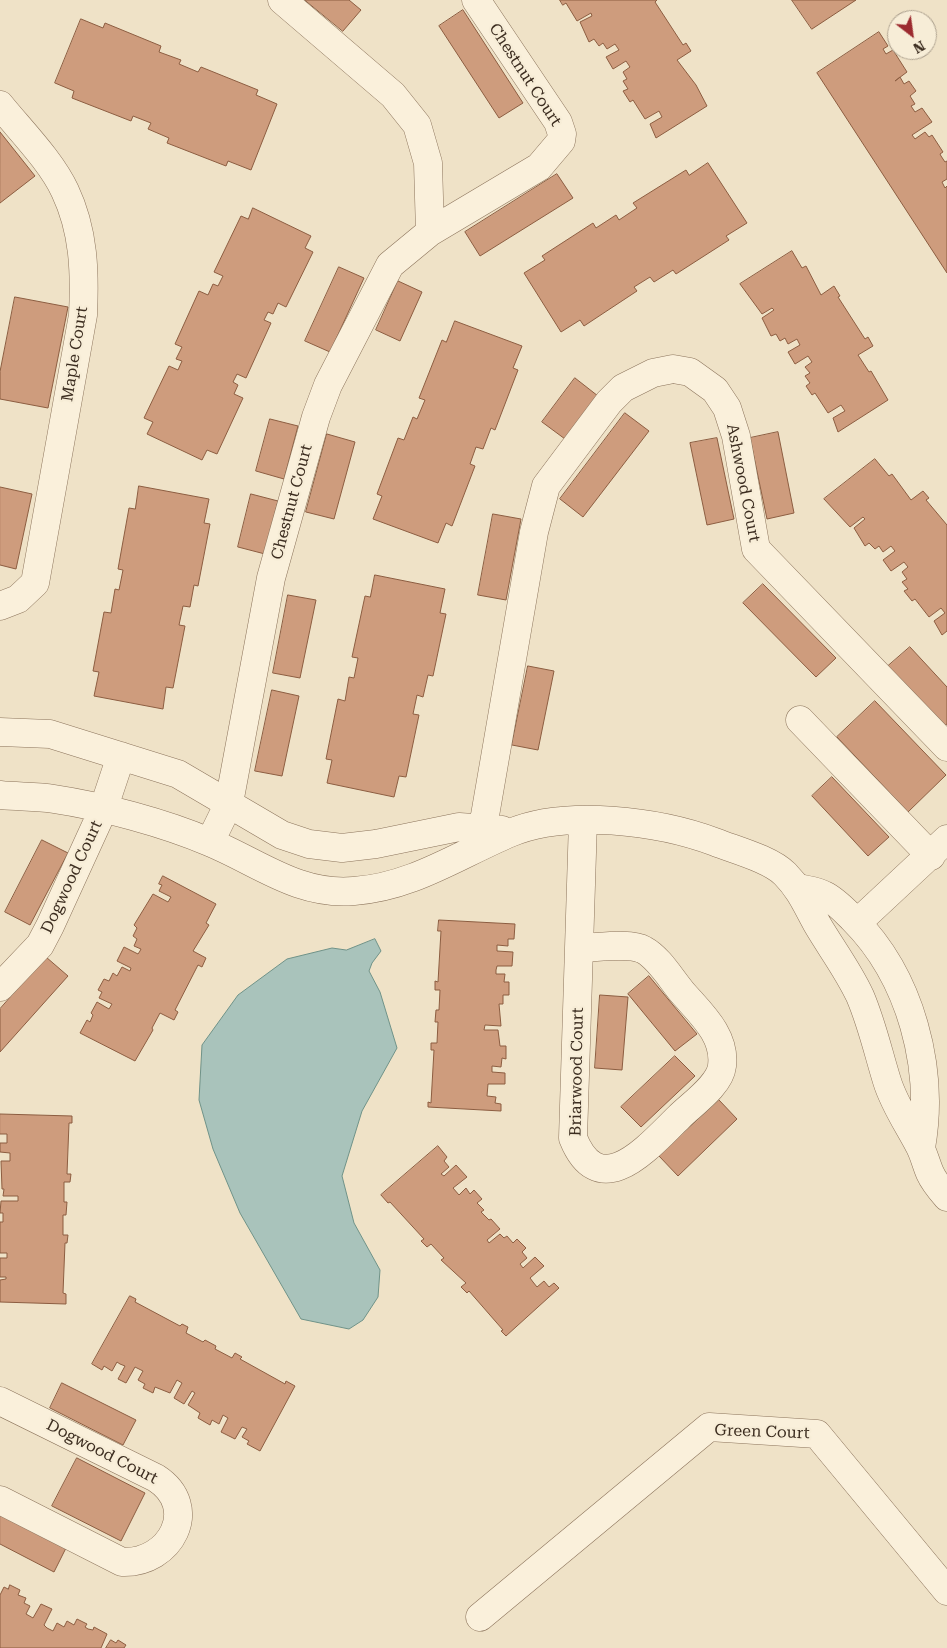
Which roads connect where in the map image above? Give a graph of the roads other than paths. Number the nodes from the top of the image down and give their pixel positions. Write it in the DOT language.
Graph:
graph roads {
  1 [pos="282,0"];
  2 [pos="476,0"];
  3 [pos="0,105"];
  4 [pos="430,232"];
  5 [pos="0,606"];
  6 [pos="800,720"];
  7 [pos="0,732"];
  8 [pos="947,747"];
  9 [pos="121,756"];
  10 [pos="0,795"];
  11 [pos="229,804"];
  12 [pos="103,810"];
  13 [pos="583,821"];
  14 [pos="483,827"];
  15 [pos="513,832"];
  16 [pos="210,842"];
  17 [pos="939,847"];
  18 [pos="798,888"];
  19 [pos="857,923"];
  20 [pos="580,948"];
  21 [pos="0,987"];
  22 [pos="921,1148"];
  23 [pos="947,1197"];
  24 [pos="0,1401"];
  25 [pos="0,1500"];
  26 [pos="947,1591"];
  27 [pos="480,1617"];
  1 -- 4 [label="street"];
  2 -- 4 [label="street, Chestnut Court"];
  3 -- 5 [label="street, Maple Court"];
  4 -- 11 [label="street, Chestnut Court"];
  6 -- 17 [label="street"];
  7 -- 9 [label="street"];
  8 -- 14 [label="street, Ashwood Court"];
  9 -- 11 [label="street"];
  9 -- 12 [label="street, Dogwood Court"];
  10 -- 12 [label="street"];
  11 -- 14 [label="street"];
  11 -- 16 [label="street, Chestnut Court"];
  12 -- 16 [label="street"];
  12 -- 21 [label="street, Dogwood Court"];
  13 -- 15 [label="street"];
  13 -- 18 [label="street"];
  13 -- 20 [label="street, Briarwood Court"];
  14 -- 15 [label="street"];
  15 -- 16 [label="street"];
  17 -- 19 [label="street"];
  18 -- 19 [label="street"];
  18 -- 22 [label="street"];
  19 -- 22 [label="street"];
  20 -- 20 [label="street, Briarwood Court"];
  22 -- 23 [label="street"];
  24 -- 25 [label="street, Dogwood Court"];
  26 -- 27 [label="street, Green Court"];
}
